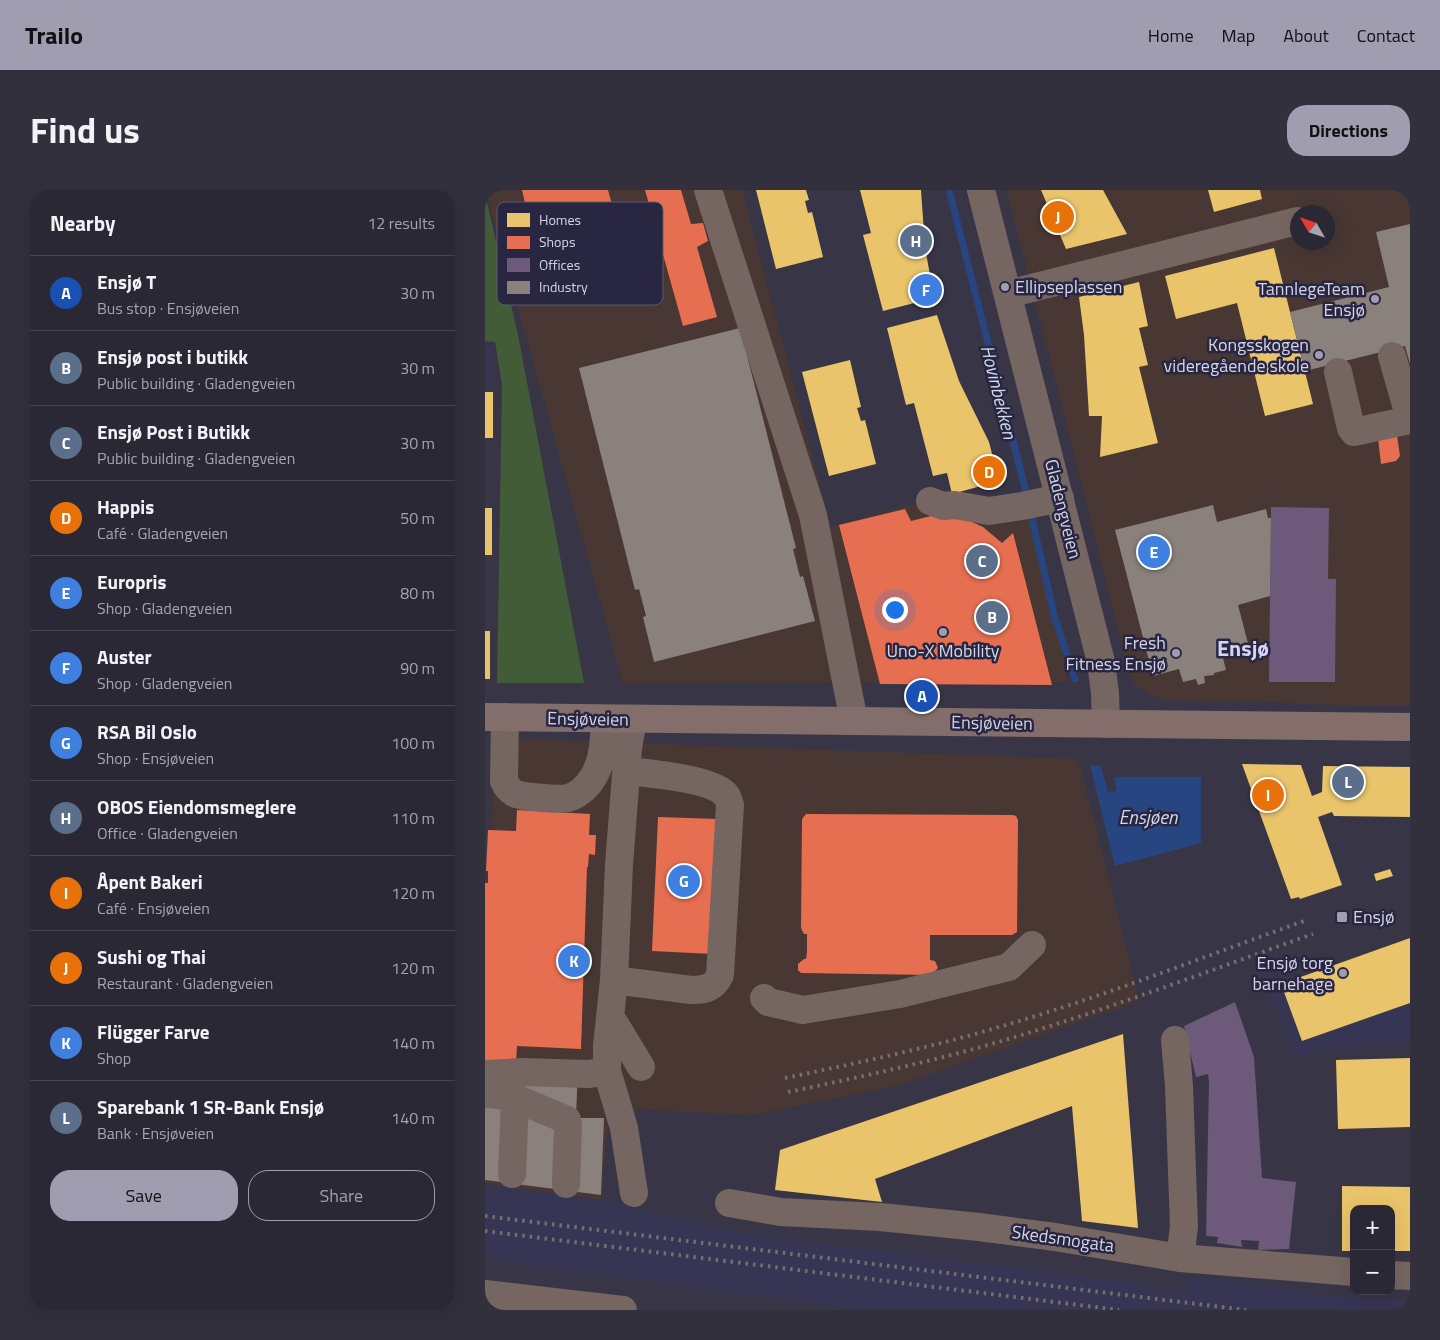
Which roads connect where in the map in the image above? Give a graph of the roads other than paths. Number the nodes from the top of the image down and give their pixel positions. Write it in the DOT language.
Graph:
graph roads {
  1 [pos="708,190"];
  2 [pos="981,190"];
  3 [pos="1290,223"];
  4 [pos="1008,294"];
  5 [pos="1392,356"];
  6 [pos="1338,372"];
  7 [pos="1410,419"];
  8 [pos="930,501"];
  9 [pos="1039,503"];
  10 [pos="495,717"];
  11 [pos="605,719"];
  12 [pos="633,720"];
  13 [pos="854,722"];
  14 [pos="1106,724"];
  15 [pos="1410,727"];
  16 [pos="627,771"];
  17 [pos="1031,946"];
  18 [pos="614,980"];
  19 [pos="764,998"];
  20 [pos="610,1016"];
  21 [pos="1175,1040"];
  22 [pos="641,1067"];
  23 [pos="607,1071"];
  24 [pos="485,1074"];
  25 [pos="485,1093"];
  26 [pos="515,1098"];
  27 [pos="512,1174"];
  28 [pos="566,1184"];
  29 [pos="634,1193"];
  30 [pos="729,1203"];
  31 [pos="1180,1258"];
  32 [pos="1350,1272"];
  33 [pos="1395,1275"];
  34 [pos="1410,1276"];
  35 [pos="485,1294"];
  36 [pos="623,1310"];
  1 -- 13 [label="street"];
  2 -- 4 [label="street, Gladengveien"];
  3 -- 4 [label="street"];
  4 -- 9 [label="street, Gladengveien"];
  5 -- 7 [label="street"];
  6 -- 7 [label="street"];
  8 -- 9 [label="street"];
  9 -- 14 [label="street, Gladengveien"];
  10 -- 11 [label="main road, Ensjøveien"];
  10 -- 11 [label="street"];
  11 -- 12 [label="main road, Ensjøveien"];
  12 -- 13 [label="main road, Ensjøveien"];
  12 -- 16 [label="street"];
  13 -- 14 [label="main road, Ensjøveien"];
  14 -- 15 [label="main road, Ensjøveien"];
  16 -- 18 [label="street"];
  16 -- 18 [label="street"];
  17 -- 19 [label="street"];
  18 -- 20 [label="street"];
  20 -- 22 [label="street"];
  20 -- 23 [label="street"];
  21 -- 31 [label="street"];
  23 -- 24 [label="street"];
  23 -- 29 [label="street"];
  25 -- 26 [label="street"];
  26 -- 27 [label="street"];
  26 -- 28 [label="street"];
  30 -- 31 [label="street, Skedsmogata"];
  31 -- 32 [label="street, Skedsmogata"];
  33 -- 34 [label="street"];
  35 -- 36 [label="street"];
}
